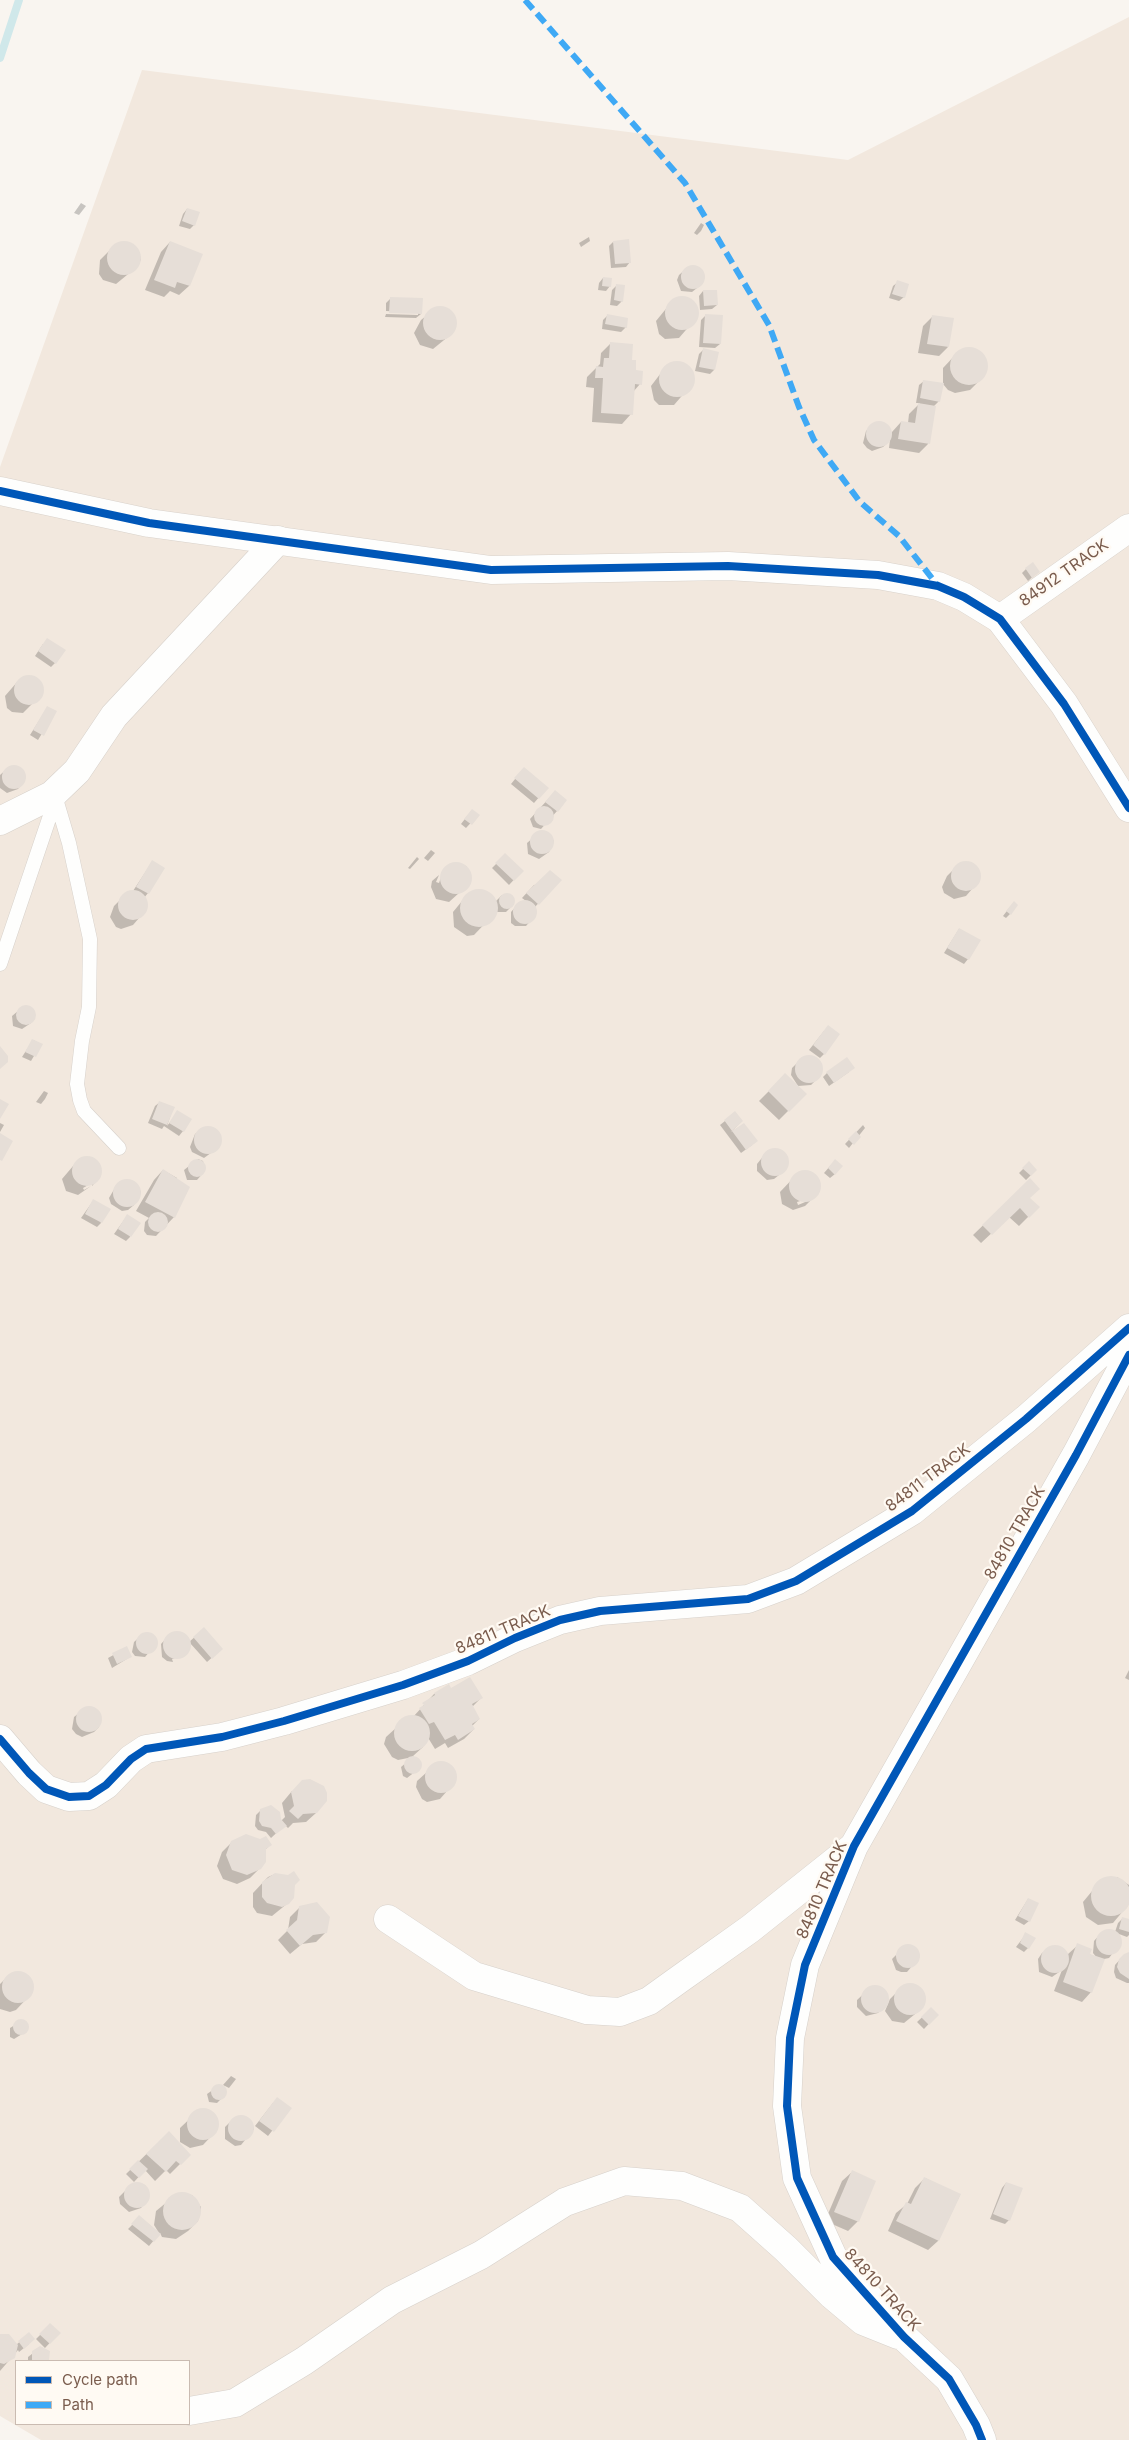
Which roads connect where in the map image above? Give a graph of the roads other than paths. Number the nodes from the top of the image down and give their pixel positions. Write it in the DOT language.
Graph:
graph roads {
  1 [pos="0,491"];
  2 [pos="1129,528"];
  3 [pos="278,540"];
  4 [pos="1000,619"];
  5 [pos="58,793"];
  6 [pos="1129,808"];
  7 [pos="0,821"];
  8 [pos="0,964"];
  9 [pos="119,1148"];
  10 [pos="1129,1328"];
  11 [pos="1129,1355"];
  12 [pos="0,1739"];
  13 [pos="854,1846"];
  14 [pos="388,1919"];
  15 [pos="904,2337"];
  16 [pos="190,2411"];
  17 [pos="982,2440"];
  1 -- 3 [label="street"];
  2 -- 4 [label="street, 84912 TRACK"];
  3 -- 4 [label="street"];
  3 -- 5 [label="street"];
  4 -- 6 [label="street"];
  5 -- 7 [label="street"];
  5 -- 8 [label="lane"];
  5 -- 9 [label="lane"];
  10 -- 12 [label="street, 84811 TRACK"];
  11 -- 13 [label="street, 84810 TRACK"];
  13 -- 14 [label="street"];
  13 -- 15 [label="street, 84810 TRACK"];
  15 -- 16 [label="street"];
  15 -- 17 [label="street, 84810 TRACK"];
}
